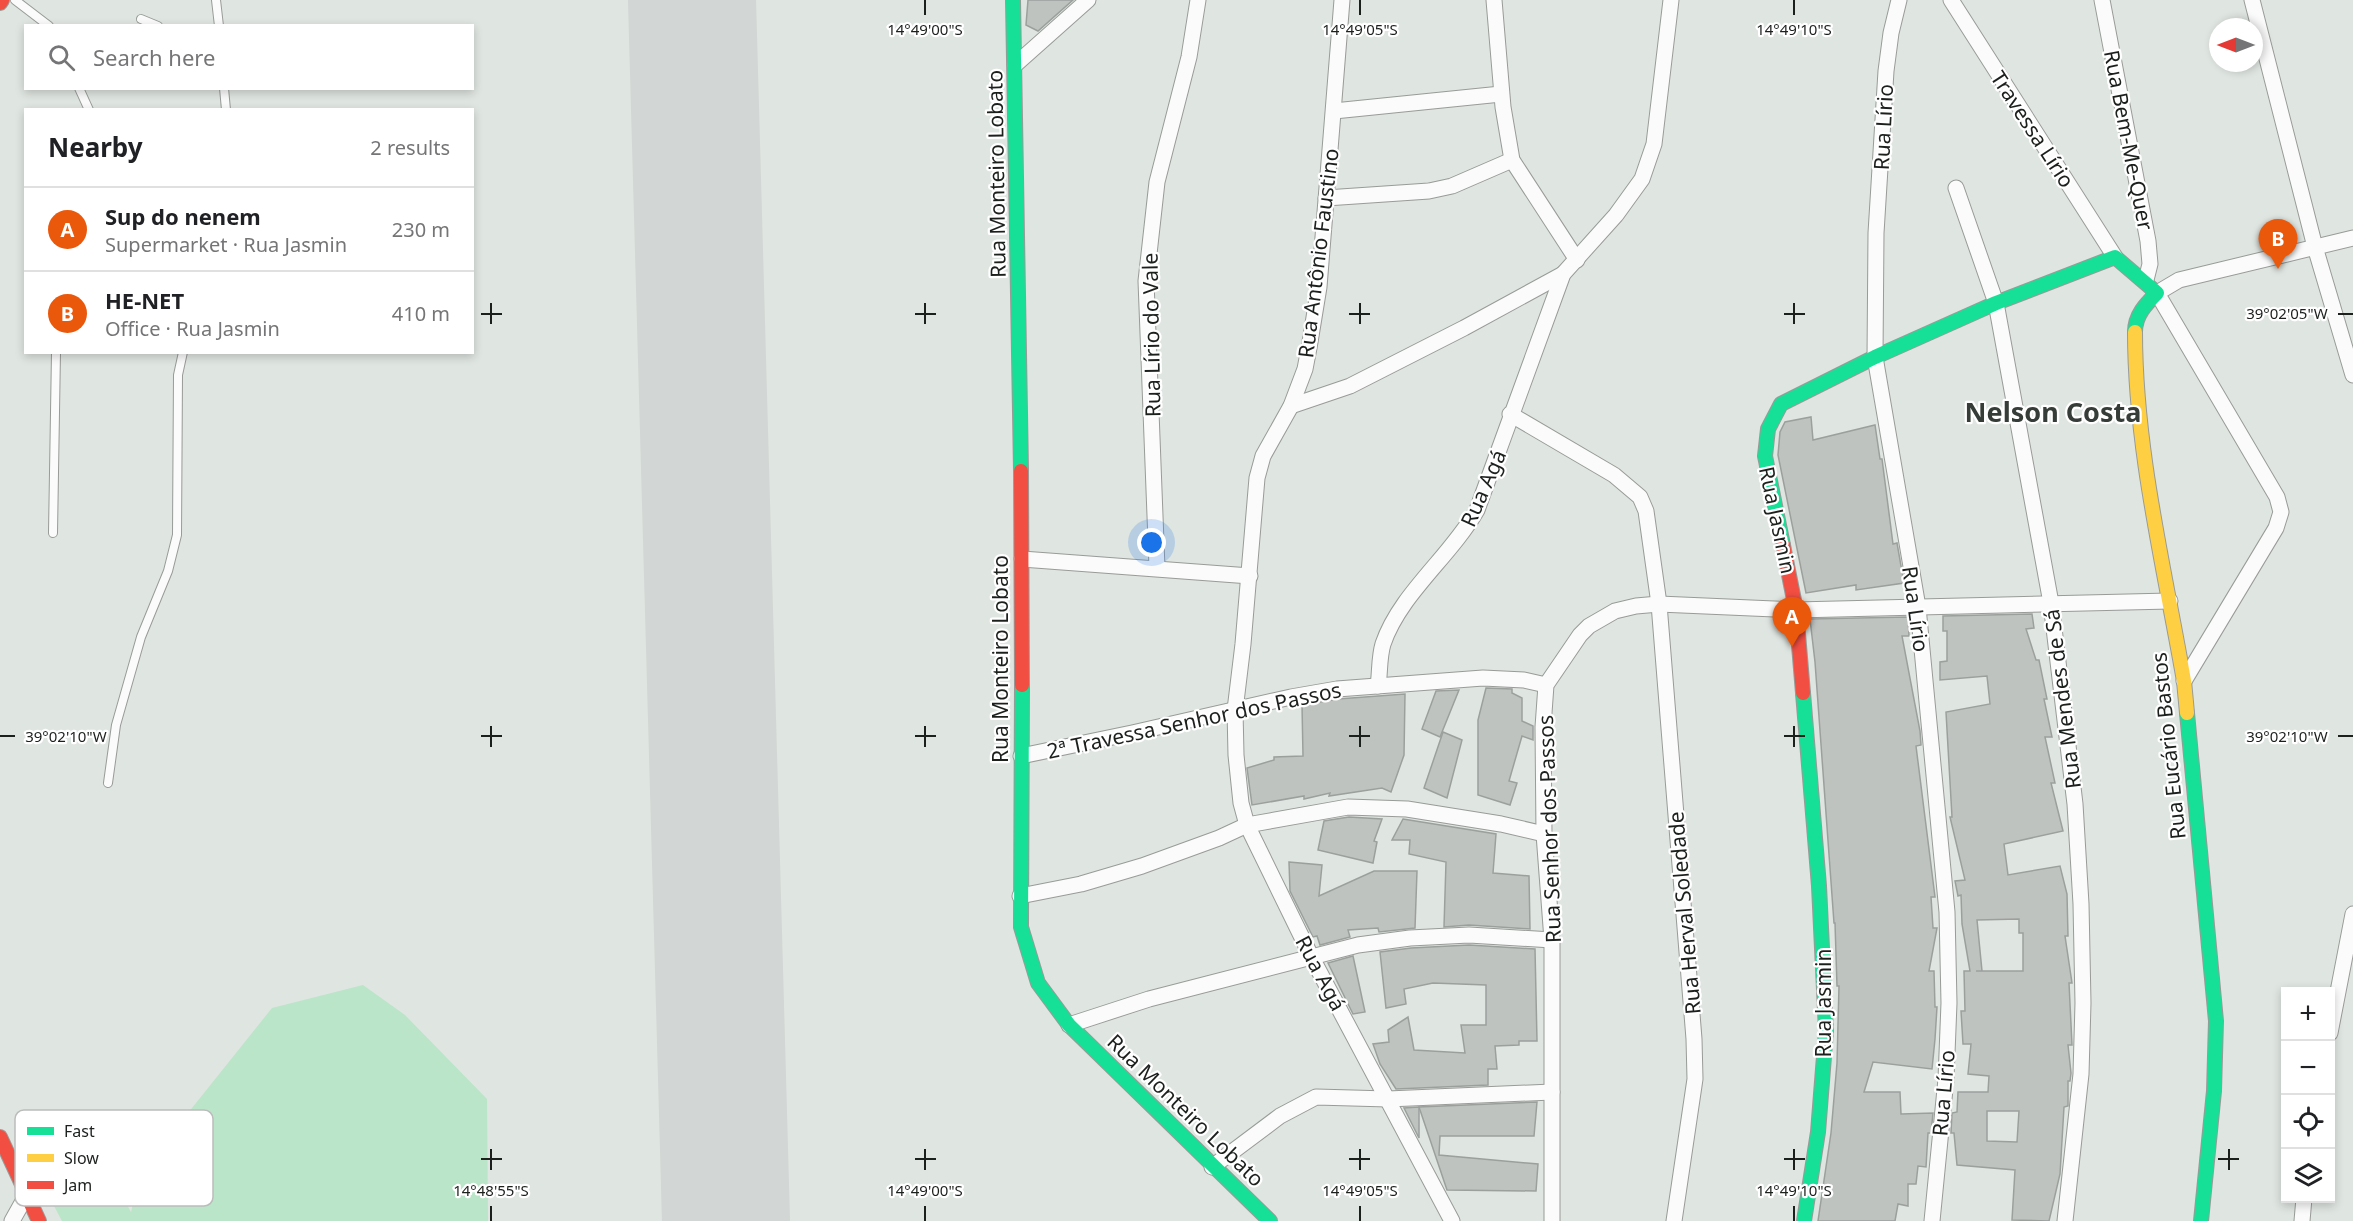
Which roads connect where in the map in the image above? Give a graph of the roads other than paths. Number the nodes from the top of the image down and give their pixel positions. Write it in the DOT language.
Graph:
graph roads {
  1 [pos="15,0"];
  2 [pos="216,0"];
  3 [pos="1013,0"];
  4 [pos="1088,0"];
  5 [pos="1198,0"];
  6 [pos="1342,0"];
  7 [pos="1494,0"];
  8 [pos="1671,0"];
  9 [pos="1899,0"];
  10 [pos="1951,0"];
  11 [pos="2102,0"];
  12 [pos="2252,0"];
  13 [pos="141,19"];
  14 [pos="46,24"];
  15 [pos="153,24"];
  16 [pos="219,24"];
  17 [pos="1015,65"];
  18 [pos="80,90"];
  19 [pos="224,90"];
  20 [pos="1501,94"];
  21 [pos="88,108"];
  22 [pos="226,108"];
  23 [pos="1334,111"];
  24 [pos="1512,160"];
  25 [pos="1956,188"];
  26 [pos="1326,198"];
  27 [pos="2353,238"];
  28 [pos="2315,247"];
  29 [pos="2115,257"];
  30 [pos="1577,260"];
  31 [pos="1563,274"];
  32 [pos="2146,280"];
  33 [pos="2157,293"];
  34 [pos="1996,303"];
  35 [pos="56,354"];
  36 [pos="183,354"];
  37 [pos="1875,357"];
  38 [pos="2353,375"];
  39 [pos="1291,406"];
  40 [pos="1510,414"];
  41 [pos="53,533"];
  42 [pos="1022,559"];
  43 [pos="1157,568"];
  44 [pos="1250,576"];
  45 [pos="2170,601"];
  46 [pos="2051,603"];
  47 [pos="1659,604"];
  48 [pos="1918,607"];
  49 [pos="1796,610"];
  50 [pos="2184,681"];
  51 [pos="1546,685"];
  52 [pos="1378,686"];
  53 [pos="1235,710"];
  54 [pos="1021,756"];
  55 [pos="108,783"];
  56 [pos="1247,825"];
  57 [pos="1544,834"];
  58 [pos="1020,896"];
  59 [pos="2353,914"];
  60 [pos="1552,940"];
  61 [pos="1311,956"];
  62 [pos="2335,1011"];
  63 [pos="1069,1024"];
  64 [pos="1552,1092"];
  65 [pos="1388,1099"];
  66 [pos="0,1137"];
  67 [pos="1212,1167"];
  68 [pos="15,1171"];
  69 [pos="2304,1203"];
  70 [pos="20,1206"];
  71 [pos="31,1206"];
  72 [pos="12,1221"];
  73 [pos="39,1221"];
  74 [pos="1270,1221"];
  75 [pos="1452,1221"];
  76 [pos="1552,1221"];
  77 [pos="1674,1221"];
  78 [pos="1804,1221"];
  79 [pos="1932,1221"];
  80 [pos="2065,1221"];
  81 [pos="2201,1221"];
  82 [pos="2302,1221"];
  1 -- 14 [label="lane"];
  2 -- 16 [label="lane"];
  3 -- 17 [label="street, Rua Monteiro Lobato"];
  4 -- 17 [label="street"];
  5 -- 43 [label="street, Rua Lírio do Vale"];
  6 -- 23 [label="street, Rua Antônio Faustino"];
  7 -- 20 [label="street"];
  8 -- 30 [label="street, Rua Agá"];
  9 -- 37 [label="street, Rua Lírio"];
  10 -- 29 [label="street, Travessa Lírio"];
  11 -- 32 [label="street, Rua Bem-Me-Quer"];
  12 -- 28 [label="street"];
  13 -- 15 [label="lane"];
  17 -- 42 [label="street, Rua Monteiro Lobato"];
  18 -- 21 [label="lane"];
  19 -- 22 [label="lane"];
  20 -- 23 [label="street"];
  20 -- 24 [label="street"];
  23 -- 26 [label="street, Rua Antônio Faustino"];
  24 -- 26 [label="street"];
  24 -- 30 [label="street"];
  25 -- 34 [label="street, Rua Mendes de Sá"];
  26 -- 39 [label="street, Rua Antônio Faustino"];
  27 -- 28 [label="street"];
  28 -- 33 [label="street"];
  28 -- 38 [label="street"];
  29 -- 32 [label="street"];
  29 -- 34 [label="street, Rua Jasmin"];
  30 -- 31 [label="street, Rua Agá"];
  31 -- 39 [label="street, Rua Agá"];
  31 -- 40 [label="street, Rua Agá"];
  32 -- 33 [label="street"];
  33 -- 45 [label="street, Rua Eucário Bastos"];
  33 -- 50 [label="street"];
  34 -- 37 [label="street, Rua Jasmin"];
  34 -- 46 [label="street, Rua Mendes de Sá"];
  35 -- 41 [label="lane"];
  36 -- 55 [label="lane"];
  37 -- 48 [label="street, Rua Lírio"];
  37 -- 49 [label="street, Rua Jasmin"];
  39 -- 44 [label="street, Rua Antônio Faustino"];
  40 -- 47 [label="street, Rua Herval Soledade"];
  40 -- 52 [label="street, Rua Agá"];
  42 -- 43 [label="street"];
  42 -- 54 [label="street, Rua Monteiro Lobato"];
  43 -- 44 [label="street"];
  44 -- 53 [label="street, Rua Antônio Faustino"];
  45 -- 46 [label="street, Rua Senhor dos Passos"];
  45 -- 50 [label="street, Rua Eucário Bastos"];
  46 -- 48 [label="street, Rua Senhor dos Passos"];
  46 -- 80 [label="street, Rua Mendes de Sá"];
  47 -- 49 [label="street, Rua Senhor dos Passos"];
  47 -- 51 [label="street, Rua Senhor dos Passos"];
  47 -- 77 [label="street, Rua Herval Soledade"];
  48 -- 49 [label="street, Rua Senhor dos Passos"];
  48 -- 79 [label="street, Rua Lírio"];
  49 -- 78 [label="street, Rua Jasmin"];
  50 -- 81 [label="street, Rua Eucário Bastos"];
  51 -- 52 [label="street, 2ª Travessa Senhor dos Passos"];
  51 -- 57 [label="street, Rua Senhor dos Passos"];
  52 -- 53 [label="street, 2ª Travessa Senhor dos Passos"];
  53 -- 54 [label="street, 2ª Travessa Senhor dos Passos"];
  53 -- 56 [label="street, Rua Agá"];
  54 -- 58 [label="street, Rua Monteiro Lobato"];
  56 -- 57 [label="street"];
  56 -- 58 [label="street"];
  56 -- 61 [label="street, Rua Agá"];
  57 -- 60 [label="street, Rua Senhor dos Passos"];
  58 -- 63 [label="street, Rua Monteiro Lobato"];
  59 -- 62 [label="street"];
  60 -- 61 [label="street"];
  60 -- 64 [label="street, Rua Senhor dos Passos"];
  61 -- 63 [label="street"];
  61 -- 65 [label="street, Rua Agá"];
  63 -- 67 [label="street, Rua Monteiro Lobato"];
  64 -- 65 [label="street"];
  64 -- 76 [label="street, Rua Senhor dos Passos"];
  65 -- 67 [label="street"];
  65 -- 75 [label="street, Rua Agá"];
  66 -- 68 [label="street"];
  67 -- 74 [label="street, Rua Monteiro Lobato"];
  69 -- 82 [label="street"];
  70 -- 72 [label="street"];
  71 -- 73 [label="street"];
}
